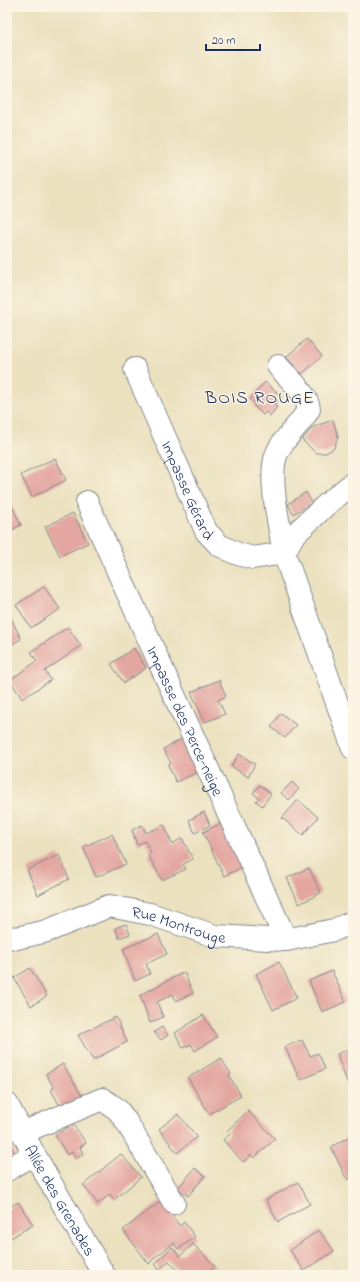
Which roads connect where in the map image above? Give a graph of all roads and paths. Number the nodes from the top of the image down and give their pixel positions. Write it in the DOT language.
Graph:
graph roads {
  1 [pos="278,366"];
  2 [pos="135,369"];
  3 [pos="353,483"];
  4 [pos="87,502"];
  5 [pos="284,553"];
  6 [pos="353,748"];
  7 [pos="353,922"];
  8 [pos="7,937"];
  9 [pos="286,940"];
  10 [pos="7,1104"];
  11 [pos="22,1133"];
  12 [pos="34,1154"];
  13 [pos="7,1170"];
  14 [pos="174,1203"];
  15 [pos="104,1275"];
  1 -- 5 [label="street"];
  2 -- 5 [label="street, Impasse Gérard"];
  3 -- 5 [label="street"];
  4 -- 9 [label="street, Impasse des Perce-neige"];
  5 -- 6 [label="street"];
  7 -- 9 [label="street, Rue Montrouge"];
  8 -- 9 [label="street, Rue Montrouge"];
  10 -- 11 [label="street, Allée des Grenades"];
  11 -- 12 [label="street, Allée des Grenades"];
  11 -- 14 [label="street"];
  12 -- 13 [label="street"];
  12 -- 15 [label="street, Allée des Grenades"];
}
